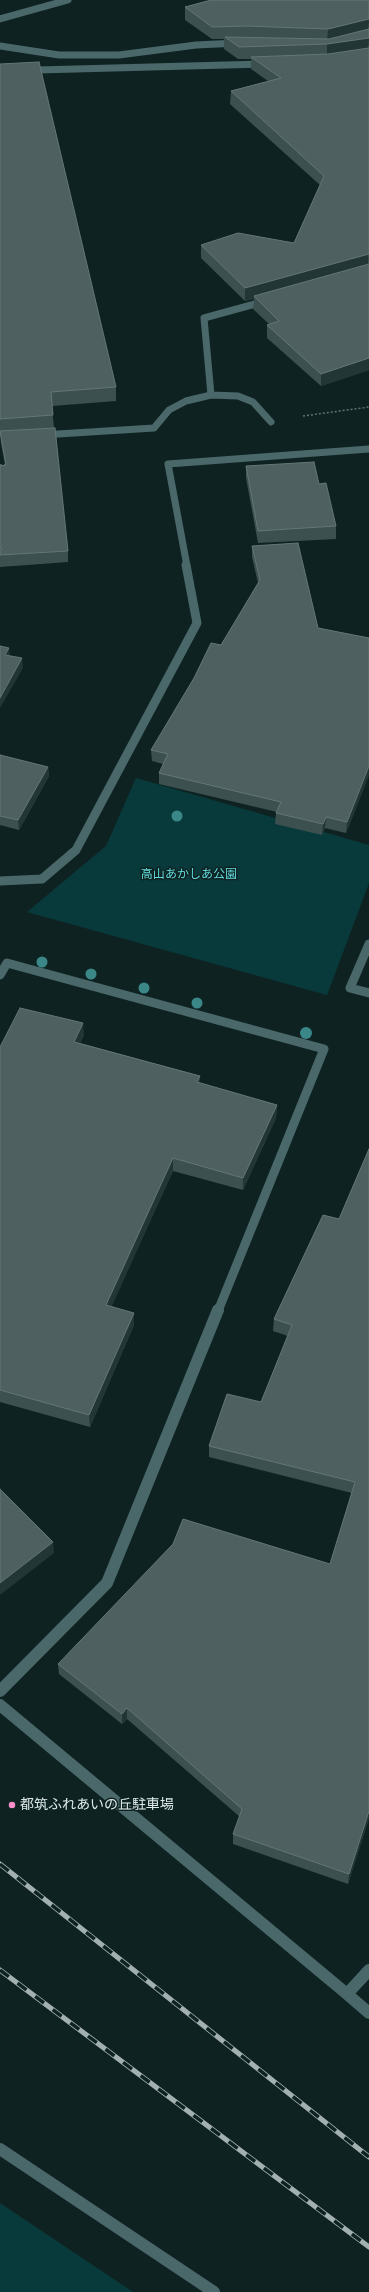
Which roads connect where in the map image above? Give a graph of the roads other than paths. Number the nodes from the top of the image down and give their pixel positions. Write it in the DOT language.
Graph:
graph roads {
  1 [pos="68,0"];
  2 [pos="0,20"];
  3 [pos="247,43"];
  4 [pos="0,46"];
  5 [pos="273,63"];
  6 [pos="0,71"];
  7 [pos="273,299"];
  8 [pos="211,395"];
  9 [pos="270,422"];
  10 [pos="31,436"];
  11 [pos="369,449"];
  12 [pos="0,881"];
  13 [pos="369,944"];
  14 [pos="0,975"];
  15 [pos="369,993"];
  16 [pos="0,1691"];
  17 [pos="0,1705"];
  18 [pos="369,1970"];
  19 [pos="347,1994"];
  20 [pos="369,2013"];
  21 [pos="0,2149"];
  22 [pos="214,2292"];
  1 -- 2 [label="street"];
  3 -- 4 [label="street"];
  5 -- 6 [label="street"];
  7 -- 8 [label="street"];
  8 -- 9 [label="street"];
  8 -- 10 [label="street"];
  11 -- 12 [label="street"];
  13 -- 15 [label="street"];
  14 -- 16 [label="street"];
  17 -- 19 [label="street"];
  18 -- 19 [label="street"];
  19 -- 20 [label="street"];
  21 -- 22 [label="street"];
}
